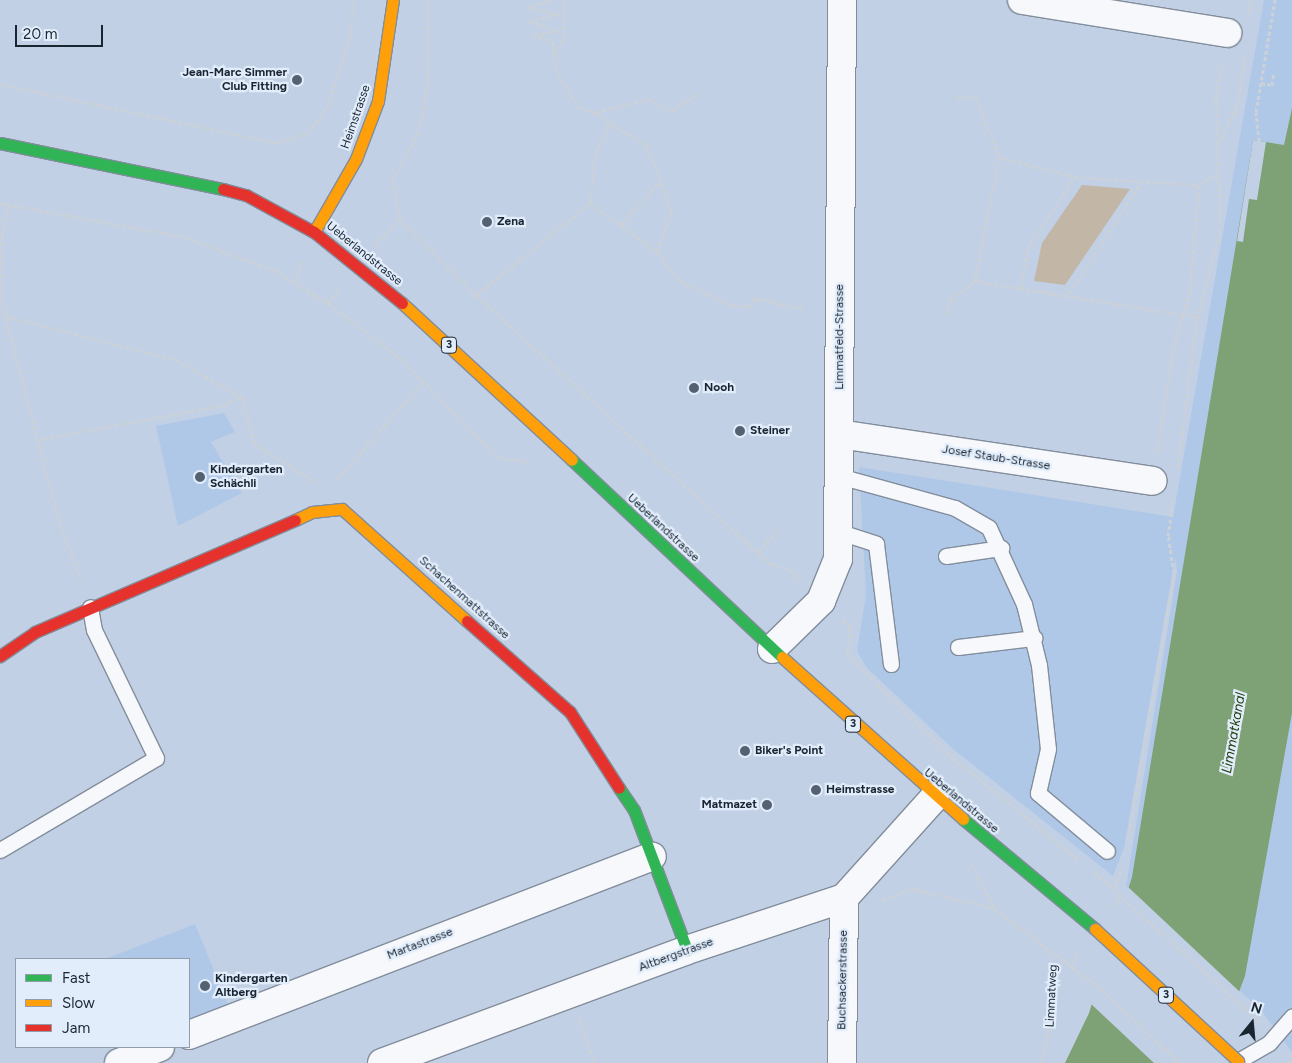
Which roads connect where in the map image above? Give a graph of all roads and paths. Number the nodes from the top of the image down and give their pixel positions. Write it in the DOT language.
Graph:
graph roads {
  1 [pos="353,0"];
  2 [pos="393,0"];
  3 [pos="428,0"];
  4 [pos="553,0"];
  5 [pos="564,0"];
  6 [pos="842,0"];
  7 [pos="1022,0"];
  8 [pos="1249,0"];
  9 [pos="1275,0"];
  10 [pos="1241,35"];
  11 [pos="554,55"];
  12 [pos="1274,74"];
  13 [pos="1261,83"];
  14 [pos="0,84"];
  15 [pos="1218,84"];
  16 [pos="698,93"];
  17 [pos="957,98"];
  18 [pos="596,112"];
  19 [pos="611,122"];
  20 [pos="1259,140"];
  21 [pos="0,143"];
  22 [pos="1218,144"];
  23 [pos="1000,157"];
  24 [pos="1216,174"];
  25 [pos="1075,178"];
  26 [pos="661,180"];
  27 [pos="1142,181"];
  28 [pos="1198,185"];
  29 [pos="0,203"];
  30 [pos="590,203"];
  31 [pos="8,205"];
  32 [pos="621,225"];
  33 [pos="314,232"];
  34 [pos="657,252"];
  35 [pos="975,281"];
  36 [pos="1021,287"];
  37 [pos="1070,293"];
  38 [pos="476,295"];
  39 [pos="804,309"];
  40 [pos="945,314"];
  41 [pos="1185,314"];
  42 [pos="5,316"];
  43 [pos="1197,317"];
  44 [pos="425,380"];
  45 [pos="241,396"];
  46 [pos="839,434"];
  47 [pos="37,440"];
  48 [pos="499,458"];
  49 [pos="839,476"];
  50 [pos="1168,485"];
  51 [pos="329,490"];
  52 [pos="332,507"];
  53 [pos="778,528"];
  54 [pos="840,532"];
  55 [pos="1001,548"];
  56 [pos="758,553"];
  57 [pos="946,556"];
  58 [pos="821,601"];
  59 [pos="90,607"];
  60 [pos="1034,638"];
  61 [pos="958,647"];
  62 [pos="772,648"];
  63 [pos="0,656"];
  64 [pos="891,664"];
  65 [pos="934,798"];
  66 [pos="1127,845"];
  67 [pos="0,850"];
  68 [pos="1107,851"];
  69 [pos="652,856"];
  70 [pos="1124,864"];
  71 [pos="1116,889"];
  72 [pos="844,898"];
  73 [pos="885,900"];
  74 [pos="687,950"];
  75 [pos="1073,957"];
  76 [pos="1054,958"];
  77 [pos="1071,968"];
  78 [pos="570,994"];
  79 [pos="1292,1017"];
  80 [pos="1257,1018"];
  81 [pos="190,1035"];
  82 [pos="157,1048"];
  83 [pos="1239,1062"];
  84 [pos="119,1063"];
  85 [pos="382,1063"];
  86 [pos="594,1063"];
  87 [pos="842,1063"];
  88 [pos="1041,1063"];
  89 [pos="1180,1063"];
  1 -- 14 [label="path"];
  2 -- 33 [label="main road, Heimstrasse"];
  3 -- 38 [label="path"];
  4 -- 11 [label="path"];
  5 -- 11 [label="path"];
  6 -- 46 [label="street, Limmatfeld-Strasse"];
  7 -- 10 [label="street"];
  8 -- 10 [label="path"];
  9 -- 13 [label="path"];
  10 -- 22 [label="path"];
  11 -- 18 [label="path"];
  12 -- 13 [label="path"];
  13 -- 20 [label="path"];
  15 -- 22 [label="path"];
  16 -- 18 [label="path"];
  17 -- 23 [label="path"];
  18 -- 19 [label="path"];
  19 -- 26 [label="path"];
  19 -- 30 [label="path"];
  21 -- 33 [label="main road, Ueberlandstrasse / 3"];
  22 -- 24 [label="path"];
  23 -- 25 [label="path"];
  23 -- 35 [label="path"];
  24 -- 28 [label="path"];
  24 -- 43 [label="path"];
  25 -- 27 [label="path"];
  25 -- 36 [label="path"];
  26 -- 32 [label="path"];
  26 -- 34 [label="path"];
  27 -- 28 [label="path"];
  27 -- 37 [label="path"];
  28 -- 41 [label="path"];
  29 -- 31 [label="path"];
  30 -- 32 [label="path"];
  30 -- 38 [label="path"];
  31 -- 42 [label="path"];
  31 -- 44 [label="path"];
  32 -- 34 [label="path"];
  33 -- 62 [label="main road, Ueberlandstrasse / 3"];
  34 -- 39 [label="path"];
  35 -- 36 [label="path"];
  35 -- 40 [label="path"];
  36 -- 37 [label="path"];
  37 -- 41 [label="path"];
  38 -- 56 [label="path"];
  41 -- 43 [label="path"];
  41 -- 50 [label="path"];
  42 -- 45 [label="path"];
  42 -- 47 [label="path"];
  43 -- 50 [label="path"];
  44 -- 48 [label="path"];
  44 -- 51 [label="path"];
  45 -- 47 [label="path"];
  45 -- 51 [label="path"];
  46 -- 49 [label="street, Limmatfeld-Strasse"];
  46 -- 50 [label="street, Josef Staub-Strasse"];
  47 -- 59 [label="path"];
  49 -- 54 [label="street, Limmatfeld-Strasse"];
  49 -- 55 [label="lane"];
  50 -- 66 [label="path"];
  51 -- 52 [label="path"];
  52 -- 59 [label="main road"];
  52 -- 69 [label="main road, Schachenmattstrasse"];
  53 -- 56 [label="path"];
  54 -- 58 [label="street, Limmatfeld-Strasse"];
  54 -- 64 [label="lane"];
  55 -- 57 [label="lane"];
  55 -- 60 [label="lane"];
  56 -- 58 [label="path"];
  58 -- 62 [label="street, Limmatfeld-Strasse"];
  58 -- 71 [label="path"];
  59 -- 63 [label="main road"];
  59 -- 67 [label="lane"];
  60 -- 61 [label="lane"];
  60 -- 68 [label="lane"];
  62 -- 65 [label="main road, Ueberlandstrasse / 3"];
  65 -- 72 [label="street, Altbergstrasse"];
  65 -- 83 [label="main road, Ueberlandstrasse / 3, bridge"];
  69 -- 74 [label="main road, Schachenmattstrasse"];
  69 -- 81 [label="street, Martastrasse"];
  70 -- 71 [label="path"];
  71 -- 80 [label="path"];
  72 -- 74 [label="street, Altbergstrasse"];
  72 -- 87 [label="street, Buchsackerstrasse"];
  73 -- 76 [label="path"];
  74 -- 78 [label="street, Altbergstrasse"];
  75 -- 77 [label="path"];
  76 -- 77 [label="path"];
  76 -- 88 [label="path, Limmatweg"];
  77 -- 89 [label="path"];
  78 -- 85 [label="street, Altbergstrasse"];
  78 -- 86 [label="path"];
  79 -- 83 [label="lane"];
  82 -- 84 [label="street"];
}
